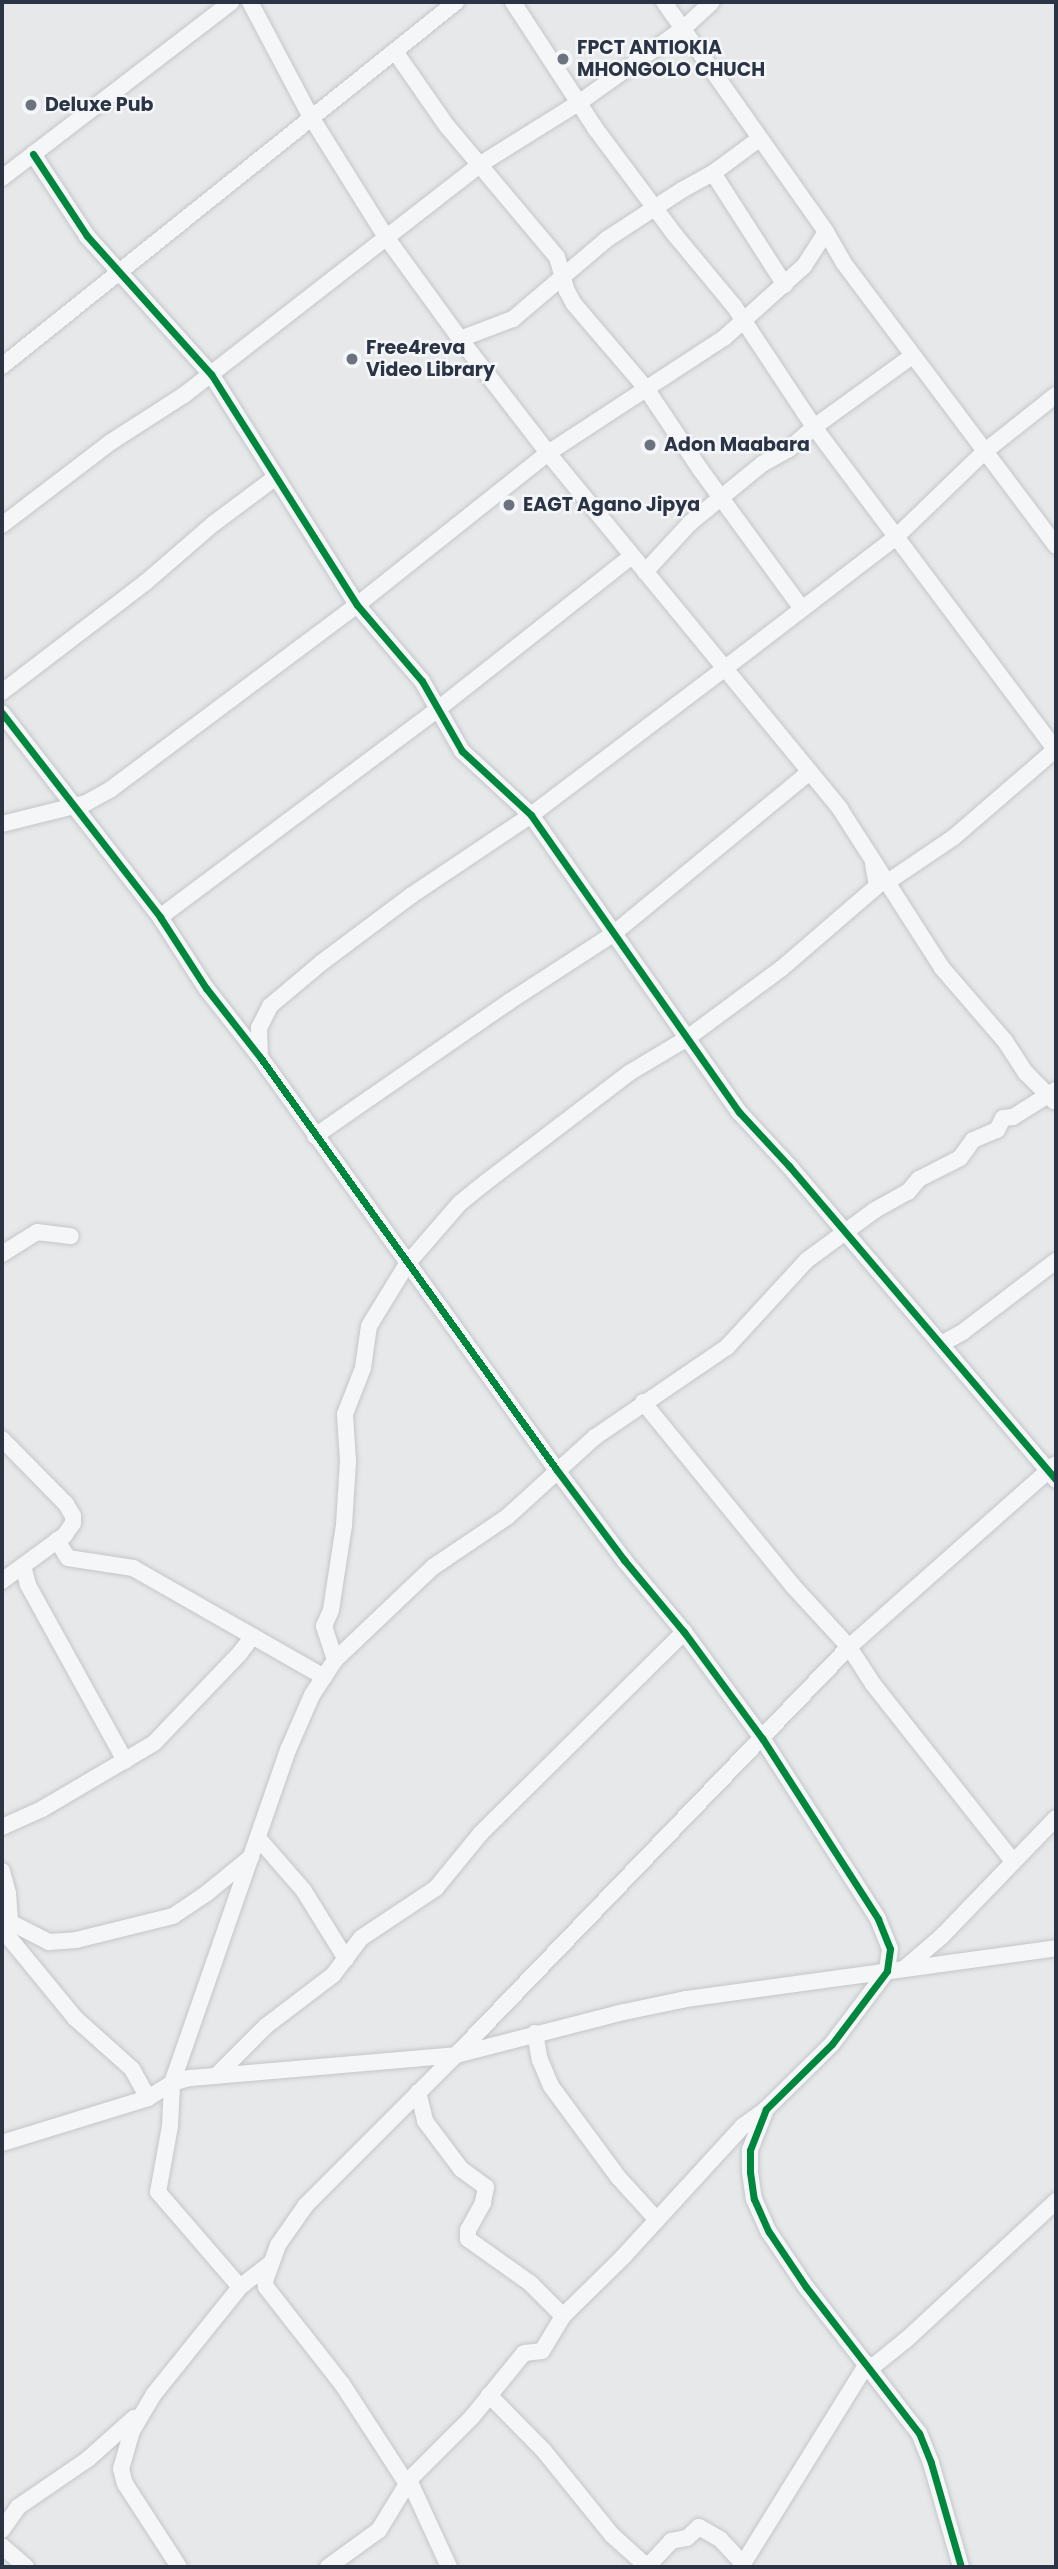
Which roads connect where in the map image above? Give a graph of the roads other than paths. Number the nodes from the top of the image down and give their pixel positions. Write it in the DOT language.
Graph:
graph roads {
  1 [pos="231,2"];
  2 [pos="250,2"];
  3 [pos="456,2"];
  4 [pos="513,2"];
  5 [pos="664,2"];
  6 [pos="712,2"];
  7 [pos="684,28"];
  8 [pos="396,53"];
  9 [pos="580,102"];
  10 [pos="311,117"];
  11 [pos="759,139"];
  12 [pos="33,154"];
  13 [pos="479,165"];
  14 [pos="713,173"];
  15 [pos="2,178"];
  16 [pos="656,208"];
  17 [pos="826,232"];
  18 [pos="386,237"];
  19 [pos="121,273"];
  20 [pos="563,273"];
  21 [pos="785,285"];
  22 [pos="742,319"];
  23 [pos="460,339"];
  24 [pos="912,356"];
  25 [pos="2,366"];
  26 [pos="211,374"];
  27 [pos="645,387"];
  28 [pos="1056,395"];
  29 [pos="814,427"];
  30 [pos="984,452"];
  31 [pos="548,453"];
  32 [pos="276,477"];
  33 [pos="722,498"];
  34 [pos="2,525"];
  35 [pos="895,537"];
  36 [pos="1056,546"];
  37 [pos="632,556"];
  38 [pos="645,572"];
  39 [pos="357,605"];
  40 [pos="802,609"];
  41 [pos="724,669"];
  42 [pos="2,692"];
  43 [pos="438,709"];
  44 [pos="2,713"];
  45 [pos="1056,749"];
  46 [pos="808,773"];
  47 [pos="73,805"];
  48 [pos="531,815"];
  49 [pos="2,824"];
  50 [pos="870,854"];
  51 [pos="889,881"];
  52 [pos="160,917"];
  53 [pos="613,934"];
  54 [pos="686,1039"];
  55 [pos="260,1057"];
  56 [pos="1053,1096"];
  57 [pos="315,1136"];
  58 [pos="845,1232"];
  59 [pos="71,1236"];
  60 [pos="2,1254"];
  61 [pos="1056,1261"];
  62 [pos="407,1264"];
  63 [pos="941,1344"];
  64 [pos="643,1402"];
  65 [pos="2,1439"];
  66 [pos="556,1469"];
  67 [pos="1054,1471"];
  68 [pos="57,1541"];
  69 [pos="23,1566"];
  70 [pos="2,1581"];
  71 [pos="684,1632"];
  72 [pos="253,1636"];
  73 [pos="849,1647"];
  74 [pos="335,1660"];
  75 [pos="324,1677"];
  76 [pos="762,1738"];
  77 [pos="125,1761"];
  78 [pos="1056,1818"];
  79 [pos="2,1827"];
  80 [pos="258,1838"];
  81 [pos="251,1857"];
  82 [pos="1013,1861"];
  83 [pos="2,1871"];
  84 [pos="4,1923"];
  85 [pos="1056,1948"];
  86 [pos="346,1959"];
  87 [pos="896,1969"];
  88 [pos="535,2034"];
  89 [pos="456,2055"];
  90 [pos="217,2075"];
  91 [pos="172,2083"];
  92 [pos="418,2092"];
  93 [pos="148,2098"];
  94 [pos="766,2109"];
  95 [pos="2,2143"];
  96 [pos="1056,2201"];
  97 [pos="657,2220"];
  98 [pos="271,2263"];
  99 [pos="240,2287"];
  100 [pos="563,2316"];
  101 [pos="869,2366"];
  102 [pos="489,2395"];
  103 [pos="149,2402"];
  104 [pos="408,2482"];
  105 [pos="2,2530"];
  106 [pos="2,2546"];
  107 [pos="742,2566"];
  108 [pos="26,2567"];
  109 [pos="179,2567"];
  110 [pos="328,2567"];
  111 [pos="449,2567"];
  112 [pos="961,2567"];
  1 -- 12 [label="street"];
  2 -- 10 [label="street"];
  3 -- 8 [label="street"];
  4 -- 9 [label="street"];
  5 -- 7 [label="street"];
  6 -- 7 [label="street"];
  7 -- 9 [label="street"];
  7 -- 11 [label="street"];
  8 -- 10 [label="street"];
  8 -- 13 [label="street"];
  9 -- 13 [label="street"];
  9 -- 16 [label="street"];
  10 -- 18 [label="street"];
  10 -- 19 [label="street"];
  11 -- 14 [label="street"];
  11 -- 17 [label="street"];
  12 -- 15 [label="street"];
  12 -- 19 [label="street"];
  13 -- 18 [label="street"];
  13 -- 20 [label="street"];
  14 -- 16 [label="street"];
  14 -- 21 [label="street"];
  16 -- 20 [label="street"];
  16 -- 22 [label="street"];
  17 -- 21 [label="street"];
  17 -- 24 [label="street"];
  18 -- 23 [label="street"];
  18 -- 26 [label="street"];
  19 -- 25 [label="street"];
  19 -- 26 [label="street"];
  20 -- 23 [label="street"];
  20 -- 27 [label="street"];
  21 -- 22 [label="street"];
  22 -- 27 [label="street"];
  22 -- 29 [label="street"];
  23 -- 31 [label="street"];
  24 -- 29 [label="street"];
  24 -- 30 [label="street"];
  26 -- 32 [label="street"];
  26 -- 34 [label="street"];
  27 -- 31 [label="street"];
  27 -- 33 [label="street"];
  28 -- 30 [label="street"];
  29 -- 33 [label="street"];
  29 -- 35 [label="street"];
  30 -- 35 [label="street"];
  30 -- 36 [label="street"];
  31 -- 37 [label="street"];
  31 -- 39 [label="street"];
  32 -- 39 [label="street"];
  32 -- 42 [label="street"];
  33 -- 38 [label="street"];
  33 -- 40 [label="street"];
  35 -- 40 [label="street"];
  35 -- 45 [label="street"];
  37 -- 38 [label="street"];
  37 -- 43 [label="street"];
  38 -- 41 [label="street"];
  39 -- 43 [label="street"];
  39 -- 47 [label="street"];
  40 -- 41 [label="street"];
  41 -- 46 [label="street"];
  41 -- 48 [label="street"];
  43 -- 48 [label="street"];
  43 -- 52 [label="street"];
  44 -- 47 [label="street"];
  45 -- 51 [label="street"];
  46 -- 50 [label="street"];
  46 -- 53 [label="street"];
  47 -- 49 [label="street"];
  47 -- 52 [label="street"];
  48 -- 53 [label="street"];
  48 -- 55 [label="street"];
  50 -- 51 [label="street"];
  50 -- 54 [label="street"];
  51 -- 56 [label="street"];
  52 -- 55 [label="street"];
  53 -- 54 [label="street"];
  53 -- 57 [label="street"];
  54 -- 58 [label="street"];
  54 -- 62 [label="street"];
  55 -- 57 [label="street"];
  56 -- 58 [label="street"];
  57 -- 62 [label="street"];
  58 -- 63 [label="street"];
  58 -- 64 [label="street"];
  59 -- 60 [label="street"];
  61 -- 63 [label="street"];
  62 -- 66 [label="street"];
  62 -- 74 [label="street"];
  63 -- 67 [label="street"];
  64 -- 66 [label="street"];
  64 -- 73 [label="street"];
  65 -- 68 [label="street"];
  66 -- 71 [label="street"];
  66 -- 74 [label="street"];
  67 -- 73 [label="street"];
  68 -- 69 [label="street"];
  68 -- 72 [label="street"];
  69 -- 70 [label="street"];
  69 -- 77 [label="street"];
  71 -- 76 [label="street"];
  71 -- 86 [label="street"];
  72 -- 75 [label="street"];
  72 -- 77 [label="street"];
  73 -- 76 [label="street"];
  73 -- 82 [label="street"];
  74 -- 75 [label="street"];
  75 -- 80 [label="street"];
  76 -- 87 [label="street"];
  76 -- 89 [label="street"];
  77 -- 79 [label="street"];
  78 -- 82 [label="street"];
  80 -- 81 [label="street"];
  80 -- 86 [label="street"];
  81 -- 84 [label="street"];
  81 -- 91 [label="street"];
  82 -- 87 [label="street"];
  83 -- 84 [label="street"];
  84 -- 93 [label="street"];
  85 -- 87 [label="street"];
  86 -- 90 [label="street"];
  87 -- 88 [label="street"];
  87 -- 94 [label="street"];
  88 -- 89 [label="street"];
  88 -- 97 [label="street"];
  89 -- 90 [label="street"];
  89 -- 92 [label="street"];
  90 -- 91 [label="street"];
  91 -- 93 [label="street"];
  91 -- 99 [label="street"];
  92 -- 98 [label="street"];
  92 -- 100 [label="street"];
  93 -- 95 [label="street"];
  94 -- 97 [label="street"];
  94 -- 101 [label="street"];
  96 -- 101 [label="street"];
  97 -- 100 [label="street"];
  98 -- 99 [label="street"];
  98 -- 104 [label="street"];
  99 -- 103 [label="street"];
  100 -- 102 [label="street"];
  101 -- 107 [label="street"];
  101 -- 112 [label="street"];
  102 -- 104 [label="street"];
  102 -- 107 [label="street"];
  103 -- 105 [label="street"];
  103 -- 109 [label="street"];
  104 -- 110 [label="street"];
  104 -- 111 [label="street"];
  106 -- 108 [label="street"];
}
